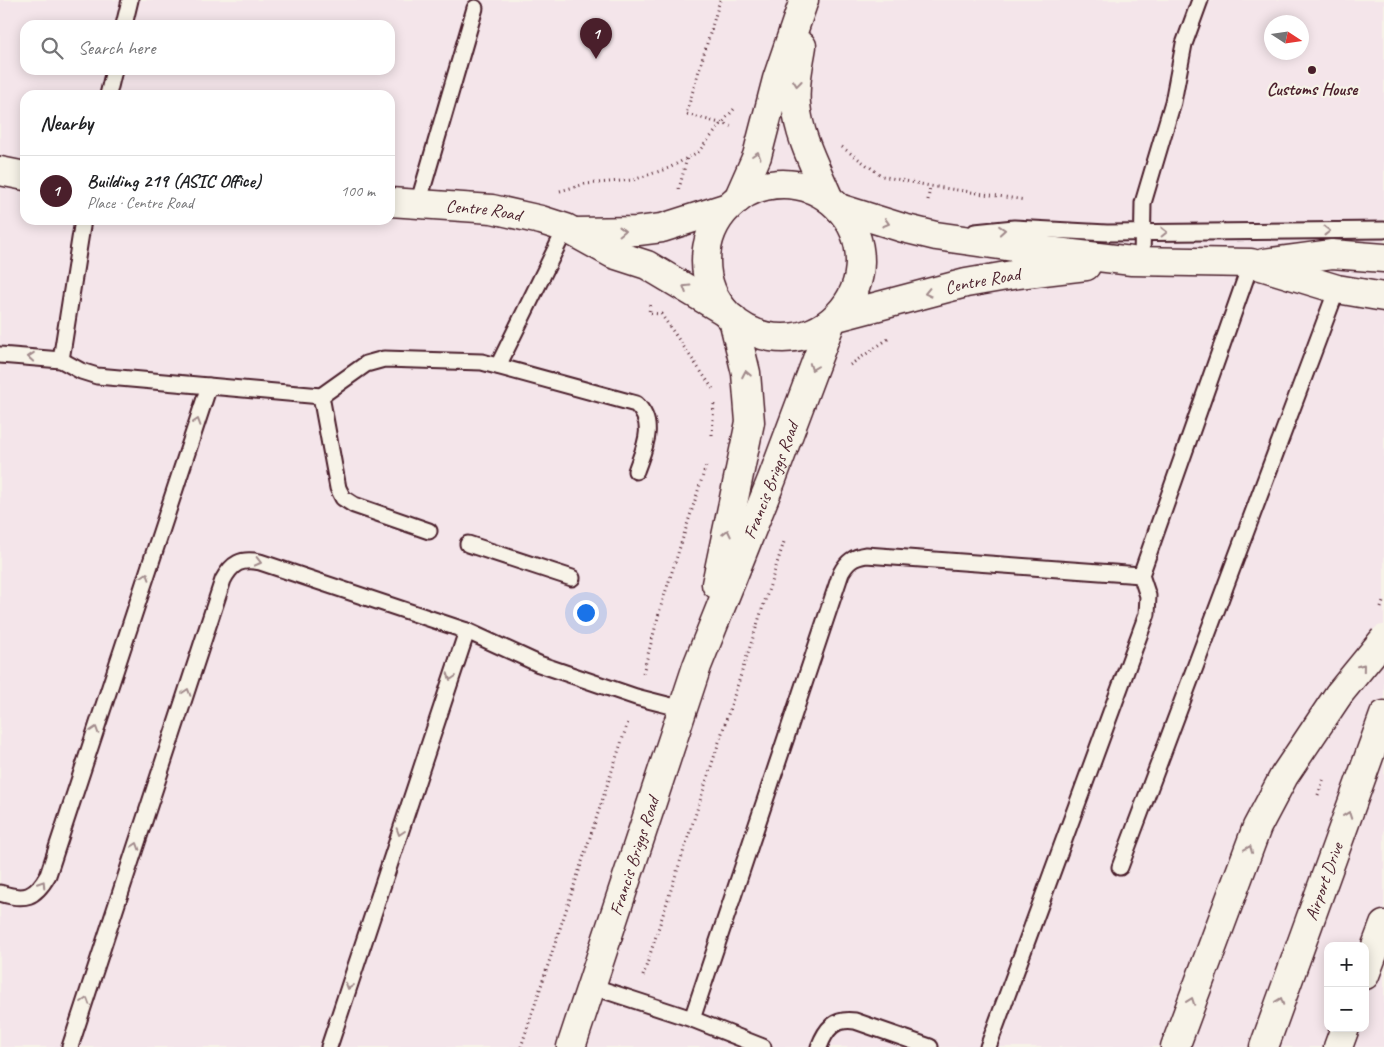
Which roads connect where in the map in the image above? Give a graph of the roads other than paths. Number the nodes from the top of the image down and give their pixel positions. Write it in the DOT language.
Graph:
graph roads {
  1 [pos="130,0"];
  2 [pos="804,0"];
  3 [pos="810,0"];
  4 [pos="1200,0"];
  5 [pos="475,8"];
  6 [pos="125,20"];
  7 [pos="113,75"];
  8 [pos="109,90"];
  9 [pos="0,170"];
  10 [pos="20,176"];
  11 [pos="20,178"];
  12 [pos="0,182"];
  13 [pos="395,202"];
  14 [pos="733,203"];
  15 [pos="418,204"];
  16 [pos="834,204"];
  17 [pos="82,225"];
  18 [pos="570,230"];
  19 [pos="1384,230"];
  20 [pos="1142,233"];
  21 [pos="930,234"];
  22 [pos="1384,258"];
  23 [pos="1137,261"];
  24 [pos="1253,264"];
  25 [pos="1337,289"];
  26 [pos="1384,297"];
  27 [pos="730,316"];
  28 [pos="834,319"];
  29 [pos="0,355"];
  30 [pos="61,360"];
  31 [pos="498,366"];
  32 [pos="210,386"];
  33 [pos="321,396"];
  34 [pos="636,471"];
  35 [pos="429,531"];
  36 [pos="468,544"];
  37 [pos="1141,575"];
  38 [pos="572,578"];
  39 [pos="467,631"];
  40 [pos="1384,640"];
  41 [pos="697,666"];
  42 [pos="683,709"];
  43 [pos="1384,715"];
  44 [pos="1120,867"];
  45 [pos="0,893"];
  46 [pos="1384,925"];
  47 [pos="1369,964"];
  48 [pos="591,986"];
  49 [pos="692,1019"];
  50 [pos="1344,1032"];
  51 [pos="70,1047"];
  52 [pos="329,1047"];
  53 [pos="572,1047"];
  54 [pos="763,1047"];
  55 [pos="819,1047"];
  56 [pos="930,1047"];
  57 [pos="988,1047"];
  58 [pos="1175,1047"];
  59 [pos="1264,1047"];
  60 [pos="1338,1047"];
  1 -- 6 [label="lane"];
  14 -- 2 [label="street, one-way"];
  3 -- 16 [label="street, one-way"];
  4 -- 20 [label="lane"];
  5 -- 15 [label="lane"];
  7 -- 8 [label="lane"];
  9 -- 10 [label="street"];
  11 -- 12 [label="street"];
  13 -- 15 [label="street, Centre Road"];
  14 -- 16 [label="street"];
  18 -- 14 [label="street, Centre Road, one-way"];
  14 -- 27 [label="street"];
  15 -- 18 [label="street, Centre Road"];
  16 -- 21 [label="street, Centre Road, one-way"];
  16 -- 28 [label="street"];
  17 -- 30 [label="lane"];
  27 -- 18 [label="street, Centre Road, one-way"];
  18 -- 31 [label="lane"];
  20 -- 19 [label="lane, one-way"];
  21 -- 20 [label="lane, one-way"];
  20 -- 23 [label="lane"];
  21 -- 23 [label="street, Centre Road"];
  22 -- 24 [label="street, Centre Road"];
  23 -- 24 [label="street, Centre Road"];
  23 -- 28 [label="street, Centre Road, one-way"];
  24 -- 25 [label="street, Centre Road"];
  24 -- 37 [label="lane"];
  25 -- 26 [label="street, Centre Road"];
  25 -- 44 [label="lane"];
  27 -- 28 [label="street"];
  41 -- 27 [label="street, Francis Briggs Road, one-way"];
  28 -- 41 [label="street, Francis Briggs Road, one-way"];
  30 -- 29 [label="lane, one-way"];
  30 -- 32 [label="lane"];
  31 -- 33 [label="lane"];
  31 -- 34 [label="lane"];
  32 -- 33 [label="lane"];
  45 -- 32 [label="lane, one-way"];
  33 -- 35 [label="lane"];
  36 -- 38 [label="lane"];
  37 -- 49 [label="lane"];
  37 -- 57 [label="lane"];
  39 -- 42 [label="lane"];
  51 -- 39 [label="lane, one-way"];
  39 -- 52 [label="lane, one-way"];
  58 -- 40 [label="street, one-way, bridge"];
  41 -- 42 [label="street, Francis Briggs Road"];
  42 -- 48 [label="street, Francis Briggs Road"];
  59 -- 43 [label="street, Airport Drive, one-way"];
  46 -- 47 [label="street"];
  48 -- 49 [label="lane"];
  48 -- 53 [label="street, Francis Briggs Road"];
  49 -- 54 [label="lane"];
  50 -- 60 [label="street"];
  55 -- 56 [label="lane"];
}
